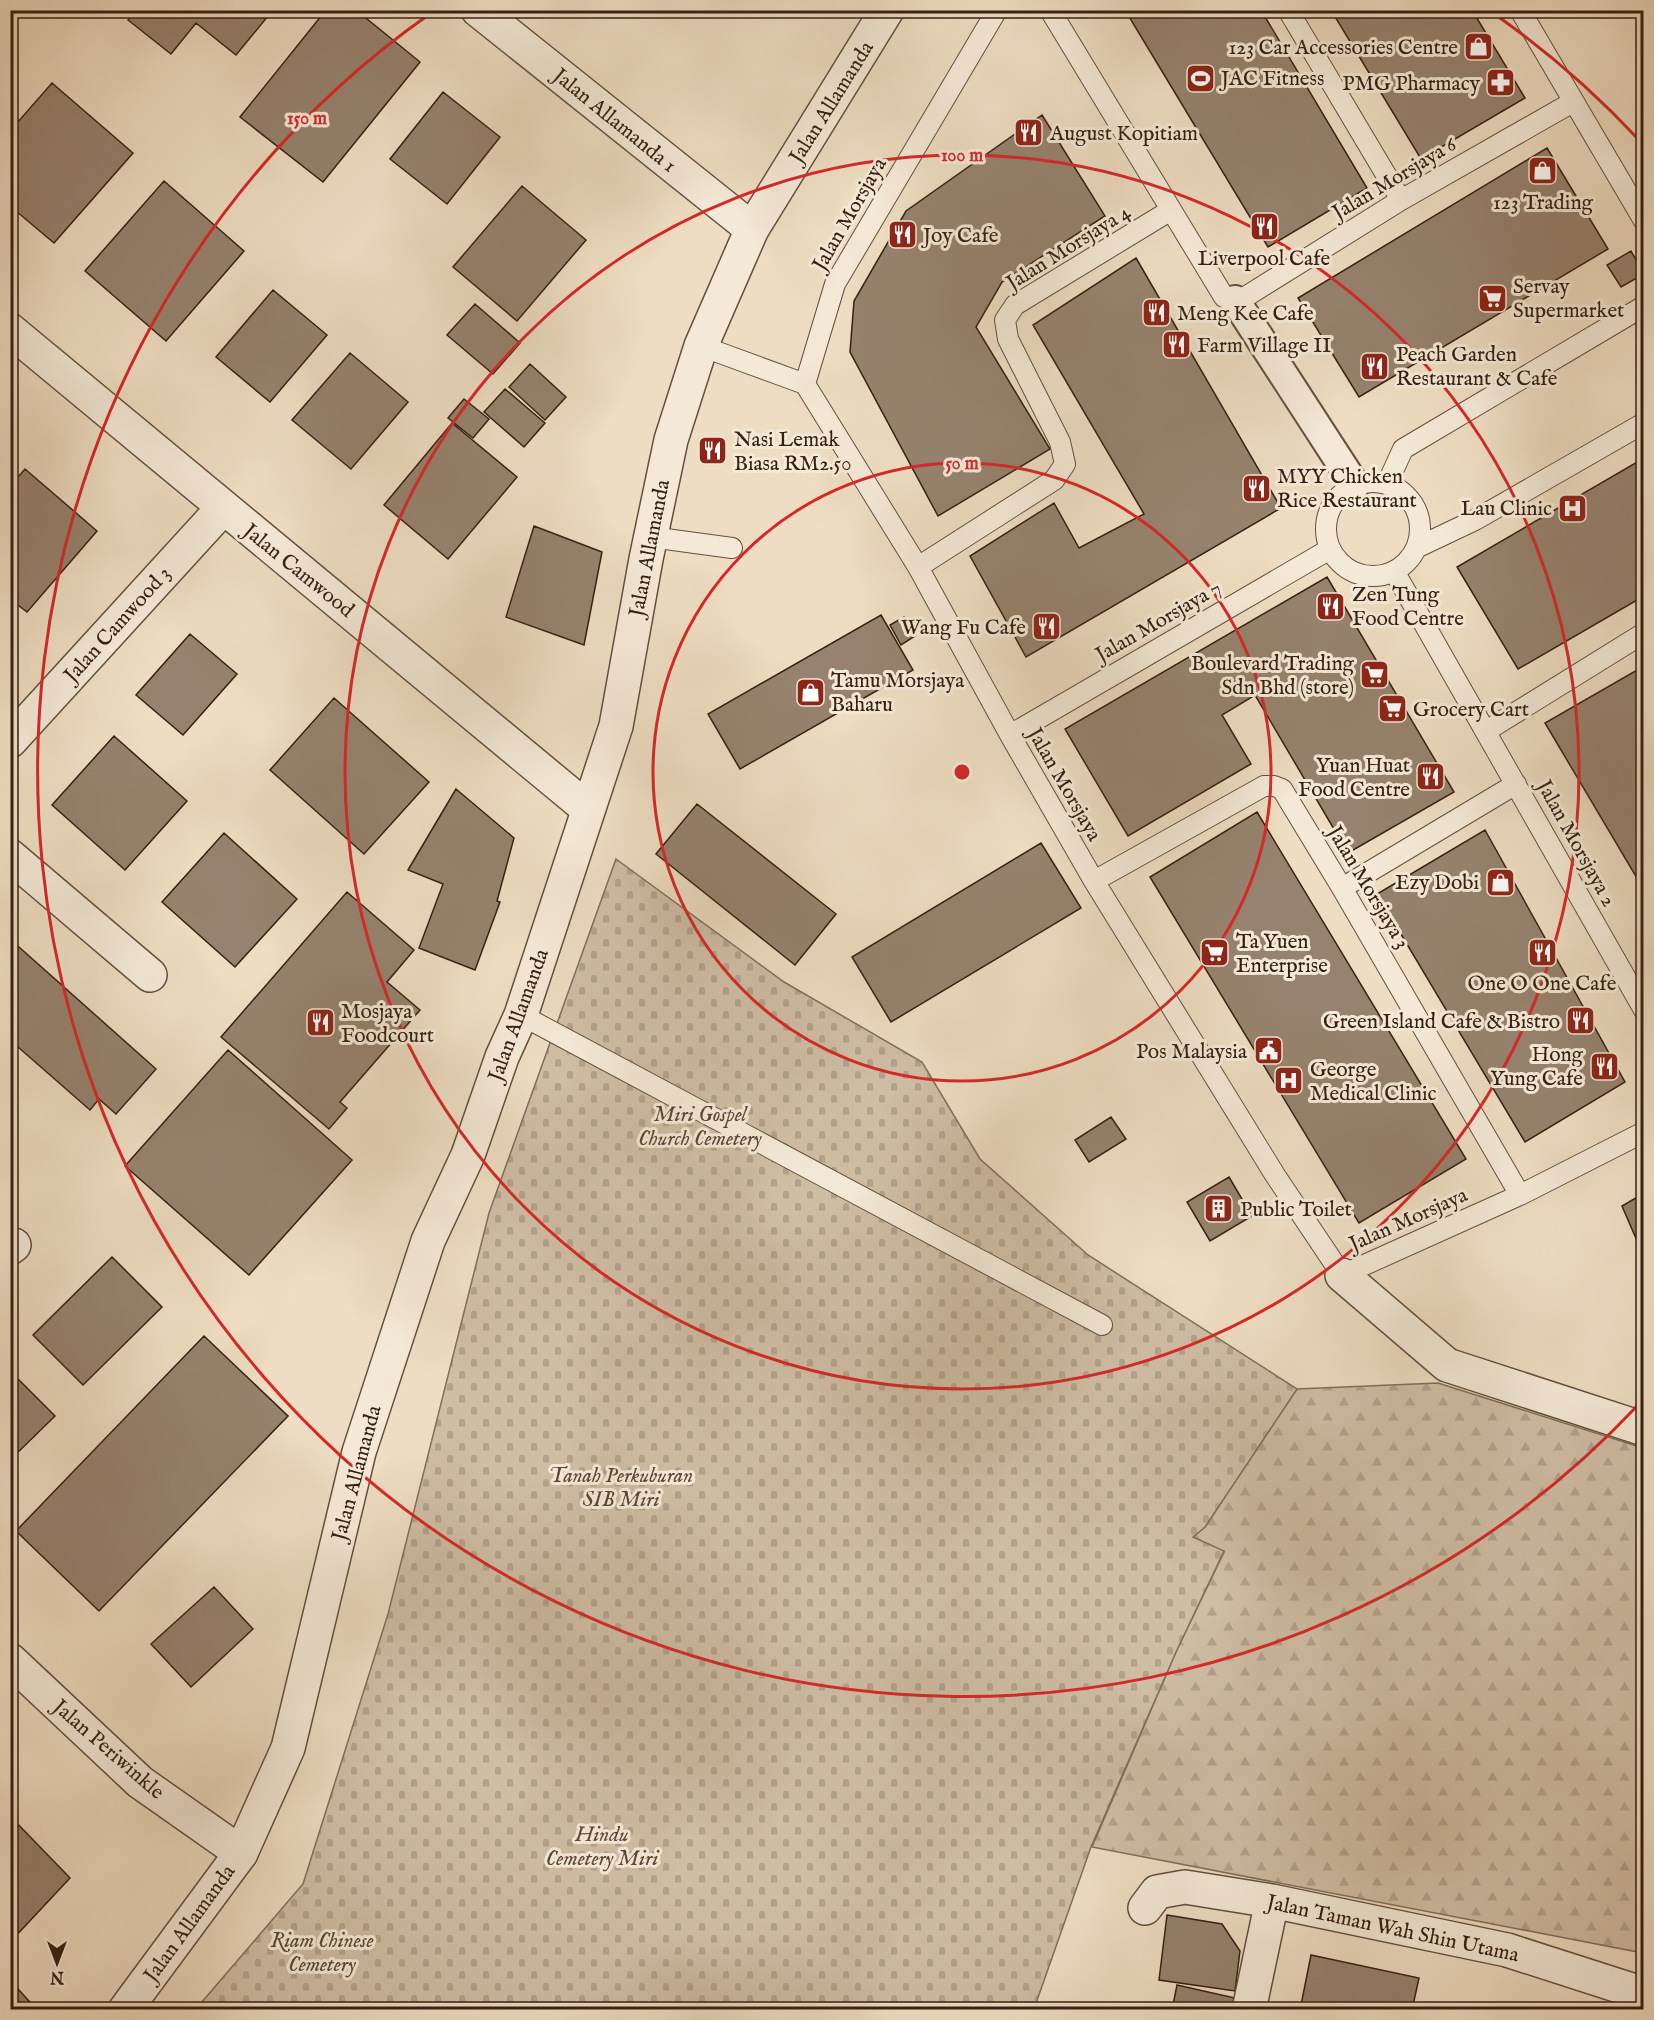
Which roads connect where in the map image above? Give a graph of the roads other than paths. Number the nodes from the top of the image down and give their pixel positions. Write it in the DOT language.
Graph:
graph roads {
  1 [pos="478,10"];
  2 [pos="887,10"];
  3 [pos="997,10"];
  4 [pos="1050,10"];
  5 [pos="1287,10"];
  6 [pos="1520,10"];
  7 [pos="1573,102"];
  8 [pos="1401,200"];
  9 [pos="1171,210"];
  10 [pos="1644,221"];
  11 [pos="752,230"];
  12 [pos="1238,300"];
  13 [pos="1644,306"];
  14 [pos="10,330"];
  15 [pos="701,346"];
  16 [pos="805,384"];
  17 [pos="1644,423"];
  18 [pos="1387,484"];
  19 [pos="1355,486"];
  20 [pos="223,508"];
  21 [pos="651,537"];
  22 [pos="732,548"];
  23 [pos="1416,548"];
  24 [pos="1330,549"];
  25 [pos="918,567"];
  26 [pos="1394,572"];
  27 [pos="1644,633"];
  28 [pos="1486,730"];
  29 [pos="1010,735"];
  30 [pos="10,741"];
  31 [pos="1516,784"];
  32 [pos="588,809"];
  33 [pos="10,856"];
  34 [pos="1094,881"];
  35 [pos="1342,888"];
  36 [pos="150,975"];
  37 [pos="1644,1011"];
  38 [pos="521,1015"];
  39 [pos="1644,1132"];
  40 [pos="1520,1195"];
  41 [pos="1342,1275"];
  42 [pos="1102,1324"];
  43 [pos="1644,1429"];
  44 [pos="10,1660"];
  45 [pos="241,1853"];
  46 [pos="1272,1901"];
  47 [pos="1145,1908"];
  48 [pos="1644,1994"];
  49 [pos="125,2010"];
  50 [pos="1249,2010"];
  1 -- 11 [label="street, Jalan Allamanda 1"];
  2 -- 11 [label="street, Jalan Allamanda"];
  3 -- 16 [label="lane, Jalan Morsjaya"];
  4 -- 9 [label="lane"];
  5 -- 8 [label="lane"];
  6 -- 7 [label="lane"];
  7 -- 8 [label="lane, Jalan Morsjaya 6"];
  7 -- 10 [label="lane"];
  8 -- 12 [label="lane, Jalan Morsjaya 6"];
  9 -- 12 [label="lane"];
  9 -- 25 [label="lane, Jalan Morsjaya 4"];
  11 -- 15 [label="street, Jalan Allamanda"];
  12 -- 19 [label="street"];
  13 -- 18 [label="lane"];
  14 -- 20 [label="street, Jalan Camwood"];
  15 -- 16 [label="lane"];
  15 -- 21 [label="street, Jalan Allamanda"];
  16 -- 25 [label="lane, Jalan Morsjaya"];
  17 -- 23 [label="lane"];
  18 -- 19 [label="lane"];
  18 -- 23 [label="lane"];
  19 -- 24 [label="lane"];
  20 -- 30 [label="street, Jalan Camwood 3"];
  20 -- 32 [label="street, Jalan Camwood"];
  21 -- 22 [label="lane"];
  21 -- 32 [label="street, Jalan Allamanda"];
  23 -- 26 [label="lane"];
  24 -- 26 [label="lane"];
  24 -- 29 [label="lane, Jalan Morsjaya 7"];
  25 -- 29 [label="lane, Jalan Morsjaya"];
  26 -- 28 [label="lane, Jalan Morsjaya 2"];
  27 -- 28 [label="lane"];
  28 -- 31 [label="lane, Jalan Morsjaya 2"];
  29 -- 34 [label="lane, Jalan Morsjaya"];
  31 -- 35 [label="lane"];
  31 -- 37 [label="lane, Jalan Morsjaya 2"];
  32 -- 38 [label="street, Jalan Allamanda"];
  33 -- 36 [label="street"];
  34 -- 35 [label="lane, Jalan Morsjaya 3"];
  34 -- 41 [label="lane, Jalan Morsjaya"];
  35 -- 40 [label="lane, Jalan Morsjaya 3"];
  38 -- 42 [label="lane"];
  38 -- 45 [label="street, Jalan Allamanda"];
  39 -- 40 [label="lane, Jalan Morsjaya"];
  40 -- 41 [label="lane, Jalan Morsjaya"];
  41 -- 43 [label="street"];
  44 -- 45 [label="street, Jalan Periwinkle"];
  45 -- 49 [label="street, Jalan Allamanda"];
  46 -- 47 [label="street, Jalan Taman Wah Shin Utama"];
  46 -- 48 [label="street, Jalan Taman Wah Shin Utama"];
  46 -- 50 [label="street"];
}
